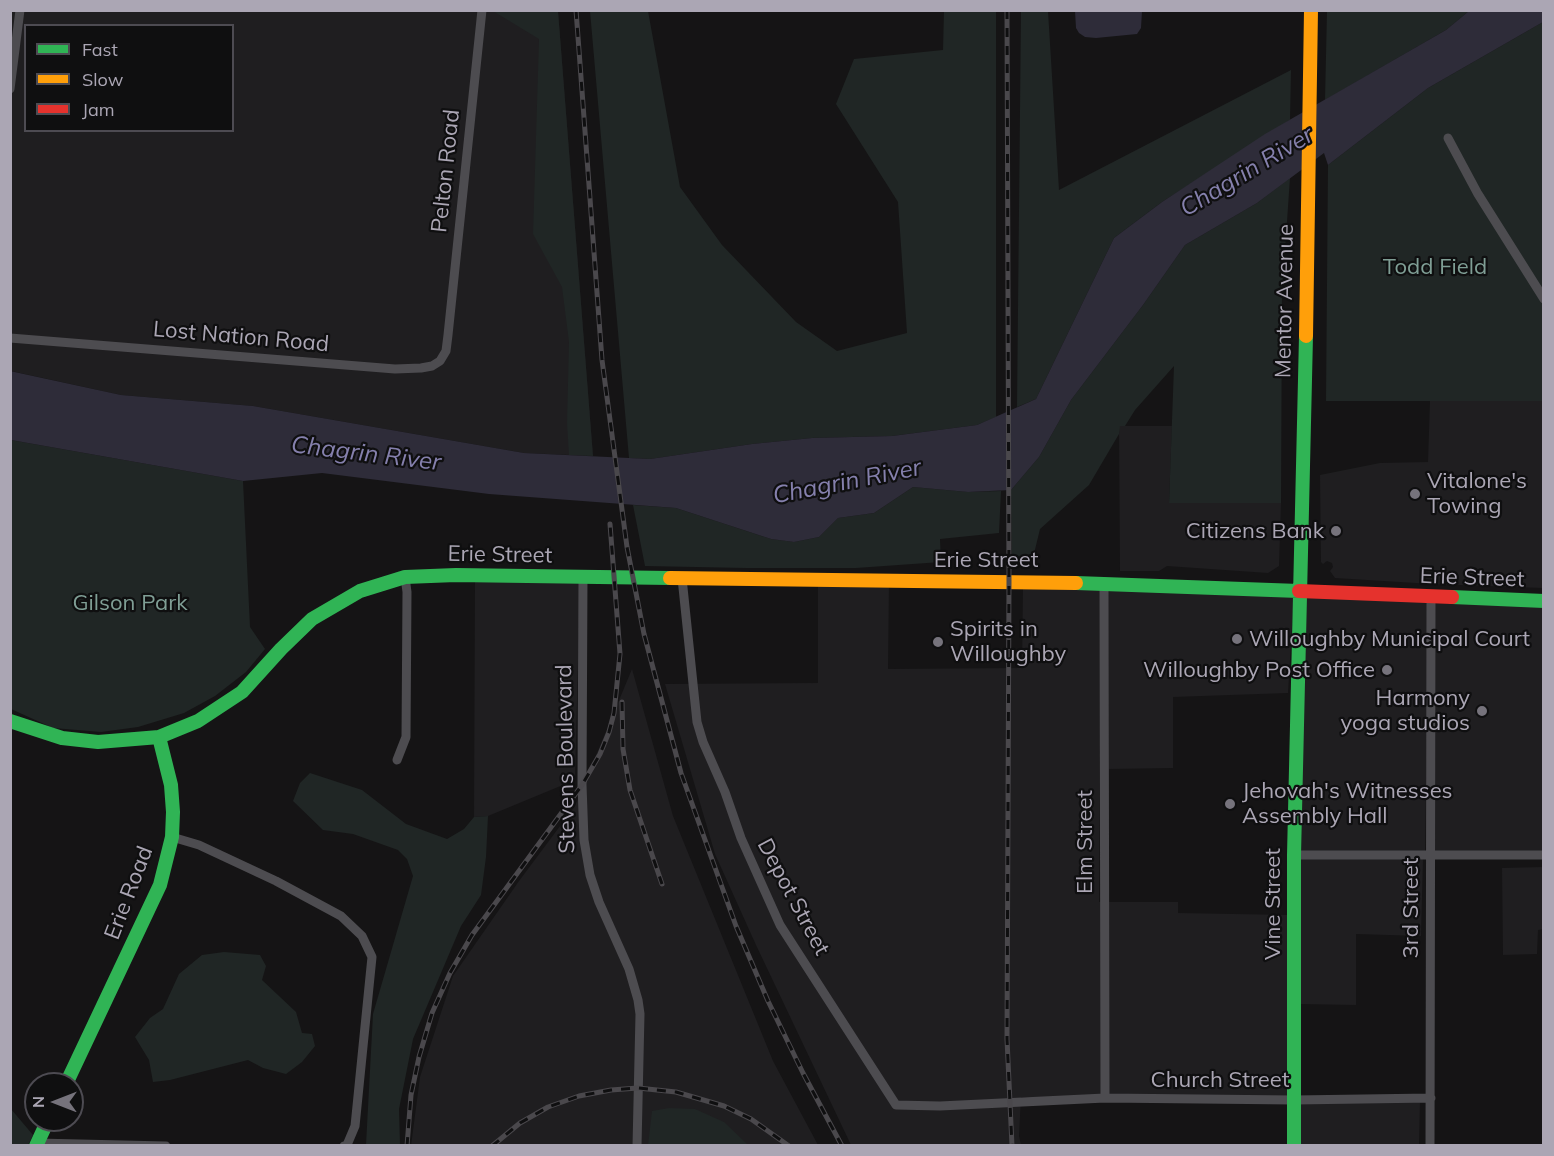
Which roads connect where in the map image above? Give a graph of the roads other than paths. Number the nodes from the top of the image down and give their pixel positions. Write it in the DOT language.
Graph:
graph roads {
  1 [pos="20,10"];
  2 [pos="482,10"];
  3 [pos="1311,10"];
  4 [pos="10,89"];
  5 [pos="1448,138"];
  6 [pos="1544,299"];
  7 [pos="448,335"];
  8 [pos="10,338"];
  9 [pos="405,577"];
  10 [pos="583,578"];
  11 [pos="682,578"];
  12 [pos="1104,585"];
  13 [pos="1299,591"];
  14 [pos="1431,598"];
  15 [pos="1544,601"];
  16 [pos="10,721"];
  17 [pos="159,737"];
  18 [pos="397,760"];
  19 [pos="172,837"];
  20 [pos="1294,855"];
  21 [pos="1430,855"];
  22 [pos="1544,855"];
  23 [pos="72,1072"];
  24 [pos="1105,1098"];
  25 [pos="1431,1098"];
  26 [pos="1294,1100"];
  27 [pos="1009,1102"];
  28 [pos="36,1144"];
  29 [pos="345,1145"];
  30 [pos="166,1146"];
  31 [pos="637,1146"];
  32 [pos="1294,1146"];
  33 [pos="1430,1146"];
  1 -- 4 [label="street"];
  2 -- 7 [label="street, Pelton Road"];
  3 -- 13 [label="street, Mentor Avenue"];
  5 -- 6 [label="street"];
  7 -- 8 [label="street, Lost Nation Road"];
  9 -- 10 [label="street, Erie Street"];
  9 -- 17 [label="street"];
  9 -- 18 [label="street"];
  10 -- 11 [label="street, Erie Street"];
  10 -- 31 [label="street, Stevens Boulevard"];
  11 -- 12 [label="street, Erie Street"];
  11 -- 27 [label="street, Depot Street"];
  12 -- 13 [label="street, Erie Street"];
  12 -- 24 [label="street, Elm Street"];
  13 -- 14 [label="street, Erie Street"];
  13 -- 20 [label="street, Vine Street"];
  14 -- 15 [label="street, Erie Street"];
  14 -- 21 [label="street, 3rd Street"];
  16 -- 17 [label="street"];
  17 -- 19 [label="street, Erie Road"];
  19 -- 23 [label="street, Erie Road"];
  19 -- 29 [label="street"];
  20 -- 21 [label="street"];
  20 -- 26 [label="street, Vine Street"];
  21 -- 22 [label="street"];
  21 -- 25 [label="street, 3rd Street"];
  24 -- 26 [label="street, Church Street"];
  24 -- 27 [label="street, Church Street"];
  25 -- 26 [label="street, Church Street"];
  25 -- 33 [label="street, 3rd Street"];
  26 -- 32 [label="street, Vine Street"];
  28 -- 30 [label="street"];
}
